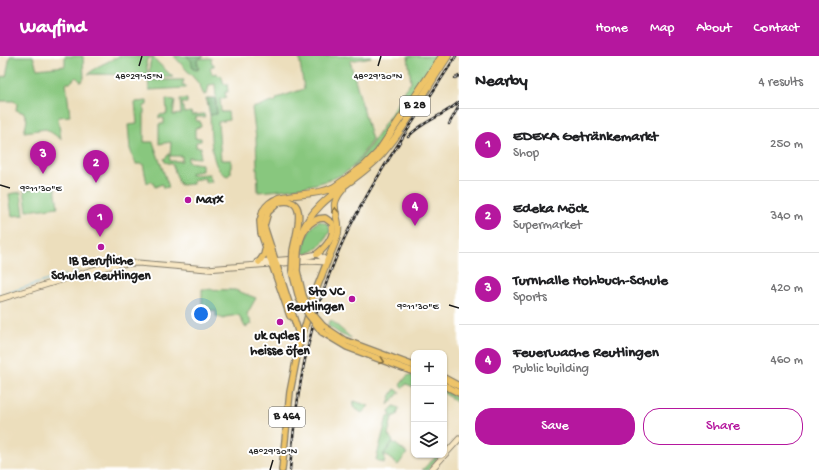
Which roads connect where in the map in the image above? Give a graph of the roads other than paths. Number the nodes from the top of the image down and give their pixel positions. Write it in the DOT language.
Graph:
graph roads {
  1 [pos="442,56"];
  2 [pos="448,56"];
  3 [pos="346,184"];
  4 [pos="337,185"];
  5 [pos="265,212"];
  6 [pos="299,234"];
  7 [pos="266,247"];
  8 [pos="317,254"];
  9 [pos="259,262"];
  10 [pos="274,262"];
  11 [pos="327,262"];
  12 [pos="236,267"];
  13 [pos="0,299"];
  14 [pos="323,329"];
  15 [pos="298,351"];
  16 [pos="411,365"];
  17 [pos="411,371"];
  18 [pos="447,380"];
  19 [pos="446,386"];
  20 [pos="459,386"];
  21 [pos="459,393"];
  22 [pos="459,439"];
  23 [pos="282,470"];
  24 [pos="431,470"];
  1 -- 4 [label="highway, B 28"];
  2 -- 3 [label="highway, B 28"];
  3 -- 6 [label="highway, B 28"];
  11 -- 3 [label="highway, B 464, one-way"];
  4 -- 5 [label="highway"];
  4 -- 6 [label="highway, B 28"];
  5 -- 6 [label="main road"];
  5 -- 7 [label="main road"];
  5 -- 10 [label="main road"];
  6 -- 8 [label="main road"];
  6 -- 14 [label="main road, B 28, bridge"];
  7 -- 9 [label="main road"];
  7 -- 10 [label="main road"];
  8 -- 10 [label="street"];
  8 -- 11 [label="street"];
  9 -- 10 [label="street"];
  9 -- 12 [label="street"];
  10 -- 11 [label="street"];
  10 -- 12 [label="street"];
  10 -- 15 [label="main road, B 464"];
  11 -- 15 [label="main road, B 464"];
  12 -- 13 [label="street"];
  14 -- 16 [label="main road, B 28"];
  14 -- 17 [label="main road, B 28, one-way"];
  15 -- 23 [label="main road, B 464"];
  18 -- 20 [label="main road"];
  19 -- 21 [label="main road"];
  22 -- 24 [label="street"];
}
